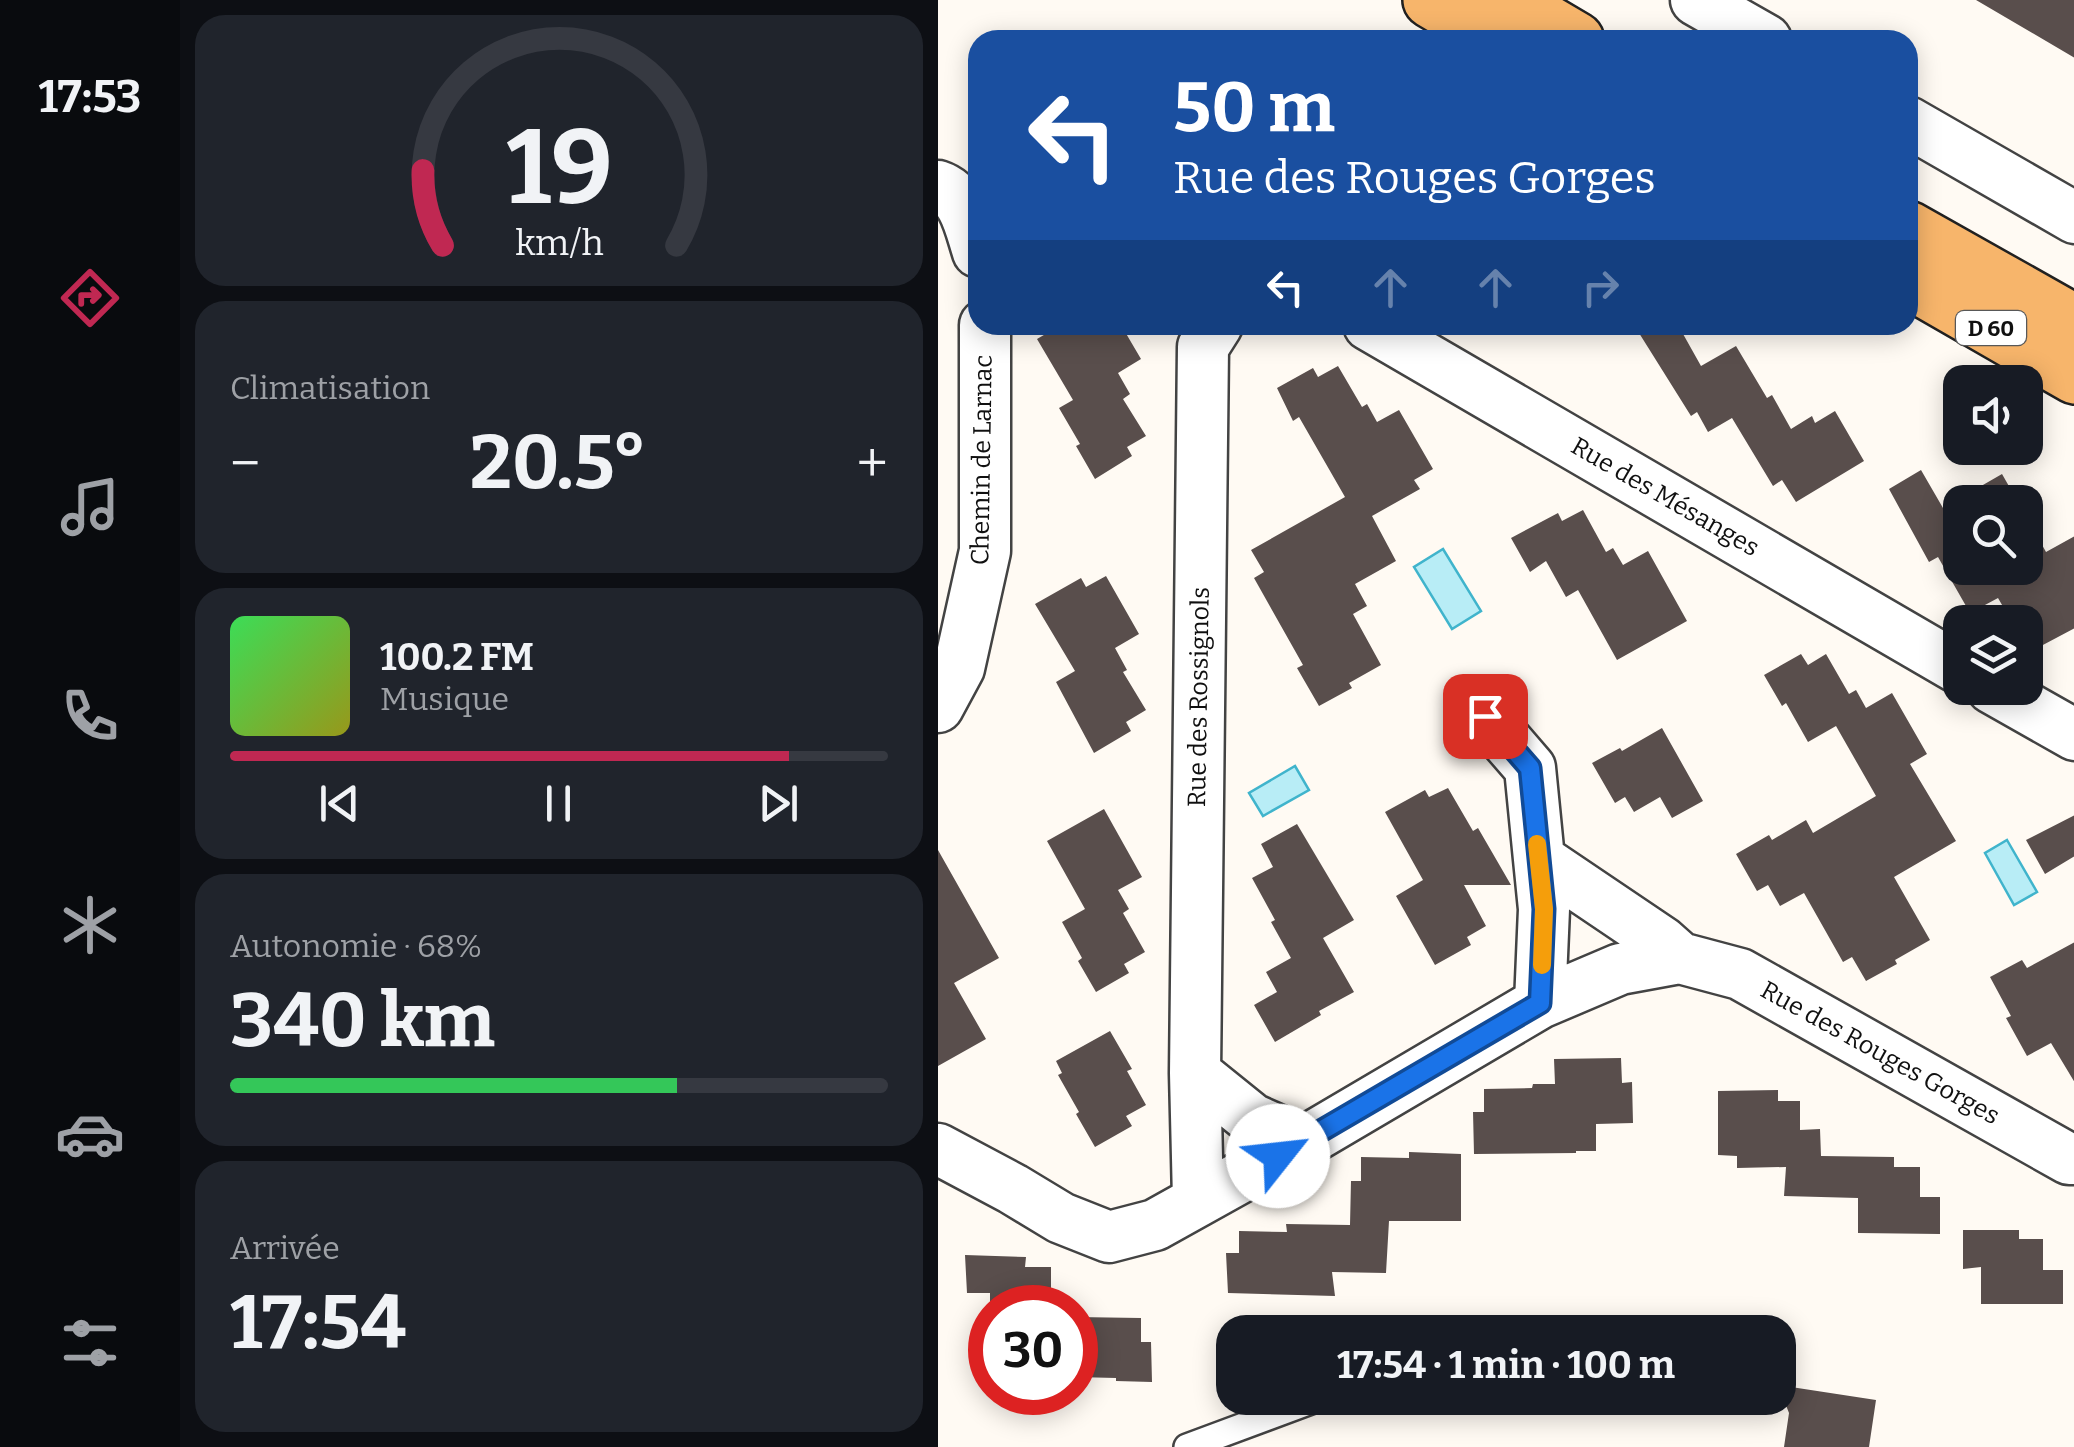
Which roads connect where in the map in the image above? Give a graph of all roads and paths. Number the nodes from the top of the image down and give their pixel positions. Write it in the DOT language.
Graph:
graph roads {
  1 [pos="1431,0"];
  2 [pos="1508,0"];
  3 [pos="1696,0"];
  4 [pos="1482,30"];
  5 [pos="1559,30"];
  6 [pos="1748,30"];
  7 [pos="1918,128"];
  8 [pos="2074,218"];
  9 [pos="1918,234"];
  10 [pos="1918,286"];
  11 [pos="2074,323"];
  12 [pos="985,335"];
  13 [pos="1211,335"];
  14 [pos="1385,335"];
  15 [pos="2074,376"];
  16 [pos="1943,659"];
  17 [pos="2021,705"];
  18 [pos="938,707"];
  19 [pos="1485,716"];
  20 [pos="2074,736"];
  21 [pos="1538,860"];
  22 [pos="1680,958"];
  23 [pos="1540,1003"];
  24 [pos="1195,1073"];
  25 [pos="1304,1142"];
  26 [pos="938,1149"];
  27 [pos="2074,1159"];
  28 [pos="1198,1200"];
  29 [pos="1283,1415"];
  30 [pos="1232,1439"];
  31 [pos="1187,1447"];
  1 -- 4 [label="main road"];
  2 -- 5 [label="main road"];
  3 -- 6 [label="street"];
  7 -- 8 [label="street"];
  9 -- 11 [label="main road, D 60"];
  10 -- 15 [label="main road, D 60"];
  12 -- 18 [label="street, Chemin de Larnac"];
  13 -- 24 [label="street, Rue des Rossignols"];
  14 -- 16 [label="street, Rue des Mésanges"];
  17 -- 20 [label="street"];
  19 -- 21 [label="street"];
  21 -- 22 [label="street, Rue des Rouges Gorges"];
  21 -- 23 [label="street"];
  22 -- 23 [label="street, Rue des Rouges Gorges"];
  22 -- 27 [label="street, Rue des Rouges Gorges"];
  23 -- 25 [label="street, Rue des Rouges Gorges"];
  24 -- 25 [label="street"];
  24 -- 28 [label="street, Rue des Rossignols"];
  25 -- 28 [label="street, Rue des Rouges Gorges"];
  26 -- 28 [label="street, Rue des Rouges Gorges"];
  29 -- 30 [label="lane"];
  30 -- 31 [label="lane"];
}
